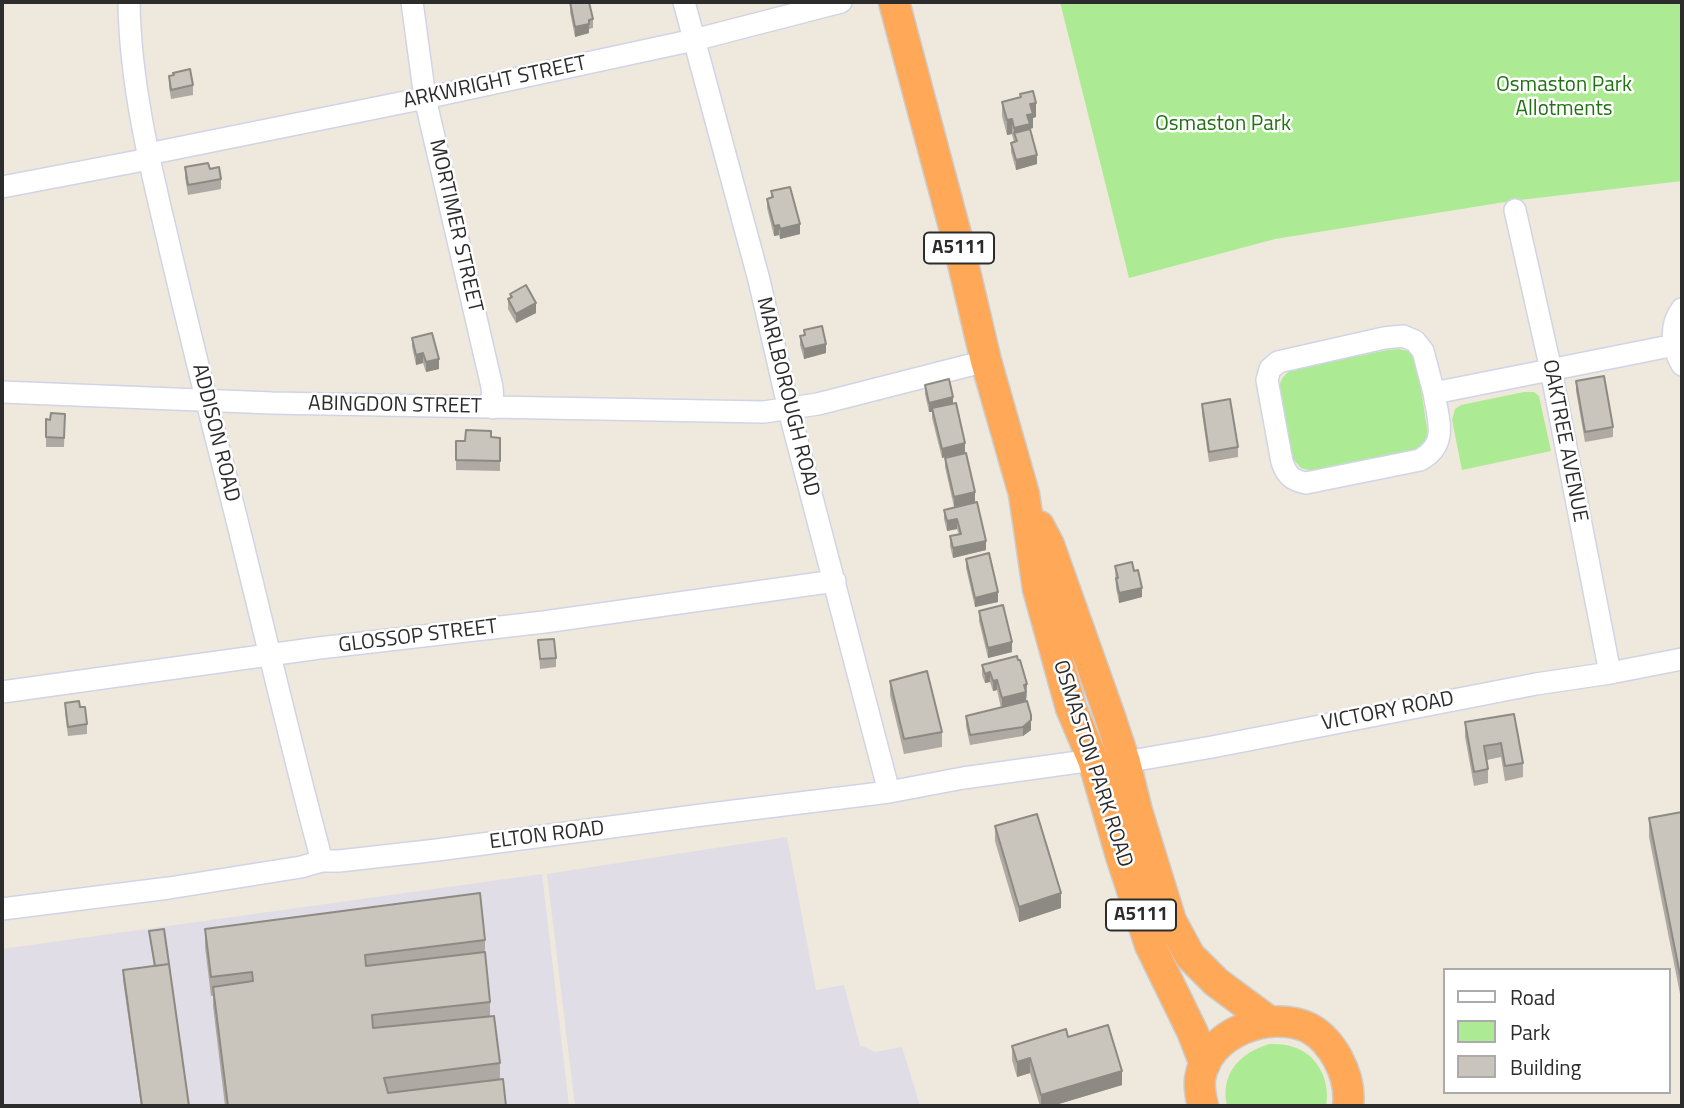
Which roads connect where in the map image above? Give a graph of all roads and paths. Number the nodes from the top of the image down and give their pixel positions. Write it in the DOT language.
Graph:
graph roads {
  1 [pos="129,2"];
  2 [pos="412,2"];
  3 [pos="684,2"];
  4 [pos="841,2"];
  5 [pos="894,2"];
  6 [pos="694,40"];
  7 [pos="425,98"];
  8 [pos="148,157"];
  9 [pos="2,187"];
  10 [pos="1515,211"];
  11 [pos="1682,309"];
  12 [pos="1675,345"];
  13 [pos="986,361"];
  14 [pos="1682,365"];
  15 [pos="1551,370"];
  16 [pos="2,392"];
  17 [pos="1434,393"];
  18 [pos="206,401"];
  19 [pos="493,408"];
  20 [pos="789,410"];
  21 [pos="1024,494"];
  22 [pos="835,581"];
  23 [pos="271,655"];
  24 [pos="1682,659"];
  25 [pos="1610,673"];
  26 [pos="2,692"];
  27 [pos="1093,760"];
  28 [pos="1125,762"];
  29 [pos="889,792"];
  30 [pos="322,861"];
  31 [pos="2,909"];
  32 [pos="1270,1022"];
  33 [pos="1205,1064"];
  34 [pos="1203,1106"];
  35 [pos="1348,1106"];
  1 -- 8 [label="street, ADDISON ROAD"];
  2 -- 7 [label="street, MORTIMER STREET"];
  3 -- 6 [label="street, MARLBOROUGH ROAD"];
  4 -- 6 [label="street, ARKWRIGHT STREET"];
  5 -- 13 [label="highway, OSMASTON PARK ROAD / A5111"];
  6 -- 7 [label="street, ARKWRIGHT STREET"];
  6 -- 20 [label="street, MARLBOROUGH ROAD"];
  7 -- 8 [label="street, ARKWRIGHT STREET"];
  7 -- 19 [label="street, MORTIMER STREET"];
  8 -- 9 [label="street, ARKWRIGHT STREET"];
  8 -- 18 [label="street, ADDISON ROAD"];
  10 -- 15 [label="street, OAKTREE AVENUE"];
  11 -- 12 [label="street"];
  12 -- 14 [label="street"];
  12 -- 15 [label="street"];
  13 -- 20 [label="street, ABINGDON STREET"];
  13 -- 21 [label="highway, OSMASTON PARK ROAD / A5111"];
  15 -- 17 [label="street"];
  15 -- 25 [label="street, OAKTREE AVENUE"];
  16 -- 18 [label="street, ABINGDON STREET"];
  17 -- 17 [label="street"];
  18 -- 19 [label="street, ABINGDON STREET"];
  18 -- 23 [label="street, ADDISON ROAD"];
  19 -- 20 [label="street, ABINGDON STREET"];
  20 -- 22 [label="street, MARLBOROUGH ROAD"];
  21 -- 27 [label="highway, OSMASTON PARK ROAD / A5111"];
  21 -- 28 [label="highway, OSMASTON PARK ROAD / A5111"];
  22 -- 23 [label="street, GLOSSOP STREET"];
  22 -- 29 [label="street, MARLBOROUGH ROAD"];
  23 -- 26 [label="street, GLOSSOP STREET"];
  23 -- 30 [label="street, ADDISON ROAD"];
  24 -- 25 [label="street, VICTORY ROAD"];
  25 -- 28 [label="street, VICTORY ROAD"];
  27 -- 28 [label="street, VICTORY ROAD"];
  27 -- 29 [label="street, ELTON ROAD"];
  27 -- 33 [label="highway, OSMASTON PARK ROAD / A5111"];
  28 -- 32 [label="highway, OSMASTON PARK ROAD / A5111"];
  29 -- 30 [label="street, ELTON ROAD"];
  30 -- 31 [label="street, ELTON ROAD"];
  32 -- 33 [label="highway, OSMASTON PARK ROAD / A5111"];
  32 -- 35 [label="highway, OSMASTON PARK ROAD / A5111"];
  33 -- 34 [label="highway, OSMASTON PARK ROAD / A5111"];
}
